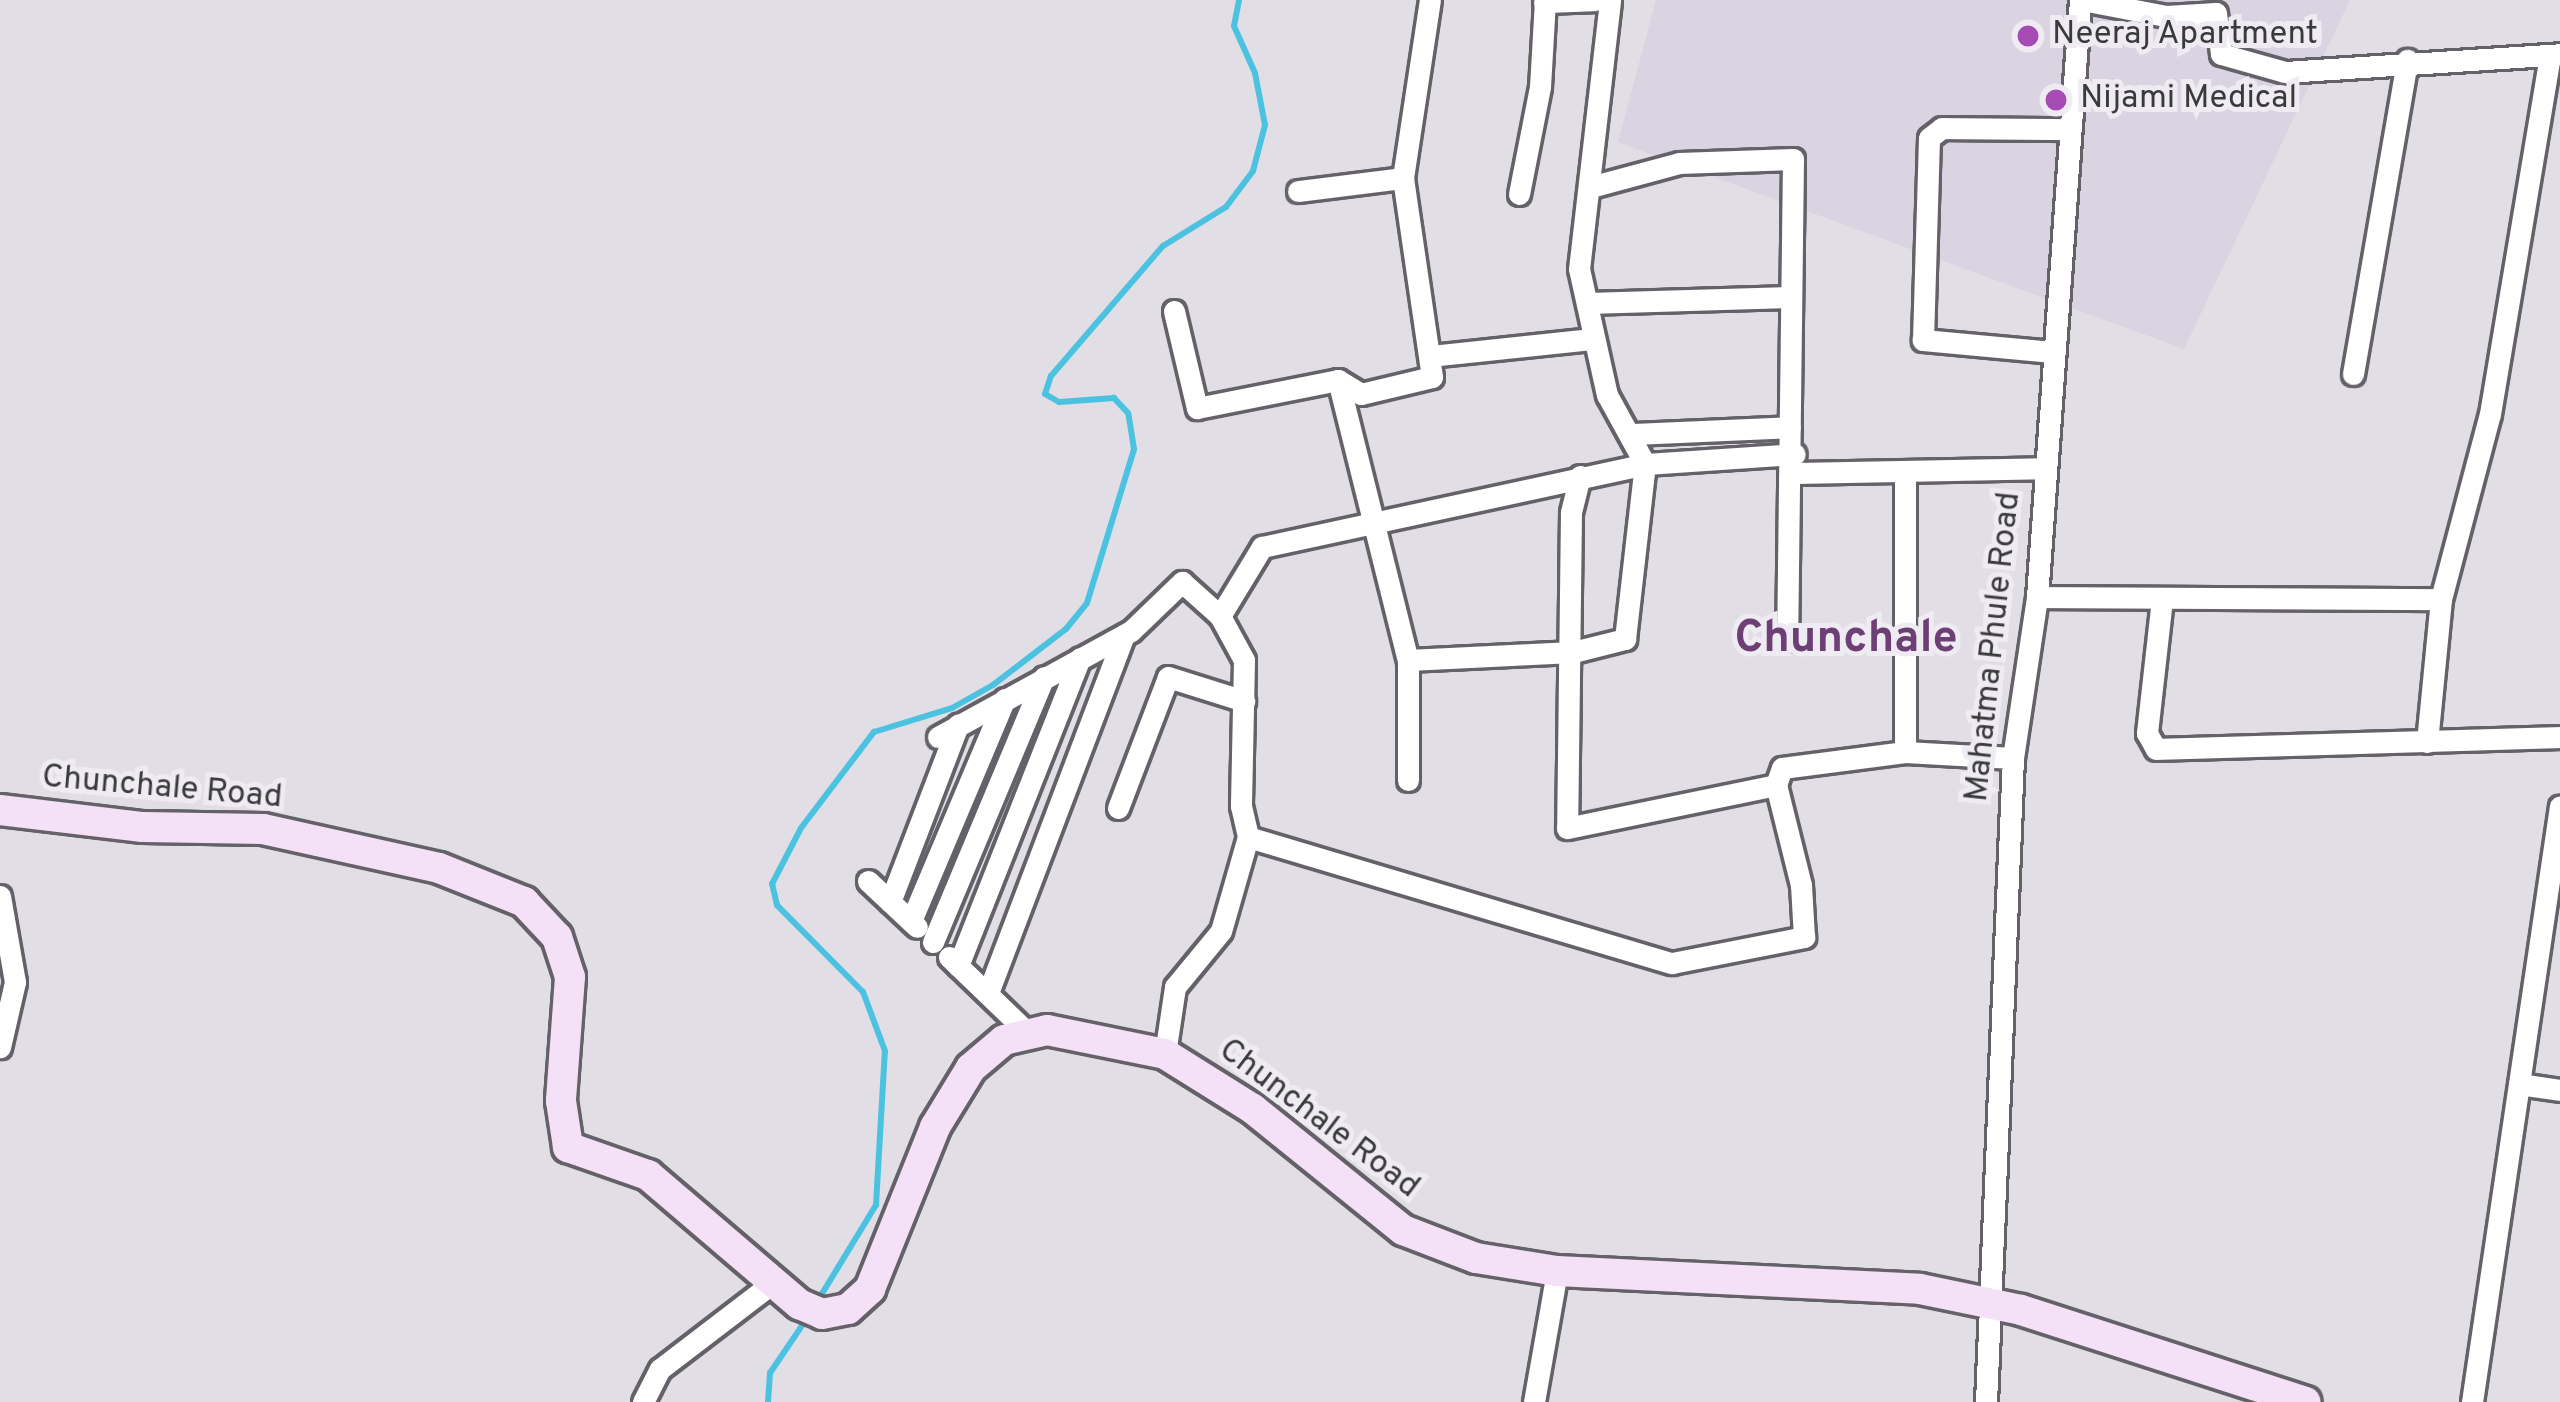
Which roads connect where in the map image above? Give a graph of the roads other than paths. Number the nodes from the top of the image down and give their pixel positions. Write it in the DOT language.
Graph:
graph roads {
  1 [pos="1430,0"];
  2 [pos="1595,0"];
  3 [pos="1610,0"];
  4 [pos="2081,0"];
  5 [pos="1544,1"];
  6 [pos="2218,6"];
  7 [pos="2555,55"];
  8 [pos="2407,60"];
  9 [pos="2068,130"];
  10 [pos="1403,178"];
  11 [pos="1594,186"];
  12 [pos="1298,191"];
  13 [pos="1519,194"];
  14 [pos="1788,297"];
  15 [pos="1588,302"];
  16 [pos="1174,311"];
  17 [pos="1594,340"];
  18 [pos="2053,352"];
  19 [pos="1430,356"];
  20 [pos="2353,374"];
  21 [pos="1338,380"];
  22 [pos="1790,427"];
  23 [pos="1632,434"];
  24 [pos="1645,464"];
  25 [pos="1794,464"];
  26 [pos="2046,468"];
  27 [pos="1580,476"];
  28 [pos="1905,476"];
  29 [pos="1369,524"];
  30 [pos="2037,597"];
  31 [pos="2162,598"];
  32 [pos="2441,598"];
  33 [pos="1220,616"];
  34 [pos="1124,634"];
  35 [pos="1787,640"];
  36 [pos="1574,652"];
  37 [pos="1079,658"];
  38 [pos="1408,660"];
  39 [pos="1044,677"];
  40 [pos="1005,698"];
  41 [pos="1244,700"];
  42 [pos="958,725"];
  43 [pos="938,737"];
  44 [pos="2560,737"];
  45 [pos="2427,742"];
  46 [pos="1905,752"];
  47 [pos="2013,758"];
  48 [pos="1408,780"];
  49 [pos="1776,785"];
  50 [pos="2560,806"];
  51 [pos="1118,808"];
  52 [pos="0,810"];
  53 [pos="1248,837"];
  54 [pos="868,881"];
  55 [pos="0,896"];
  56 [pos="890,902"];
  57 [pos="910,921"];
  58 [pos="933,942"];
  59 [pos="958,966"];
  60 [pos="988,993"];
  61 [pos="1026,1031"];
  62 [pos="0,1047"];
  63 [pos="1166,1054"];
  64 [pos="2519,1084"];
  65 [pos="2560,1090"];
  66 [pos="1556,1270"];
  67 [pos="775,1280"];
  68 [pos="1984,1301"];
  69 [pos="643,1402"];
  70 [pos="1534,1402"];
  71 [pos="1986,1402"];
  72 [pos="2305,1402"];
  73 [pos="2472,1402"];
  1 -- 10 [label="street"];
  2 -- 5 [label="street"];
  3 -- 11 [label="street"];
  4 -- 6 [label="street"];
  4 -- 9 [label="street, Mahatma Phule Road"];
  5 -- 13 [label="street"];
  6 -- 8 [label="street"];
  7 -- 8 [label="street"];
  7 -- 32 [label="street"];
  8 -- 20 [label="street"];
  9 -- 18 [label="street, Mahatma Phule Road"];
  9 -- 18 [label="street"];
  10 -- 12 [label="street"];
  10 -- 19 [label="street"];
  11 -- 14 [label="street"];
  11 -- 15 [label="street"];
  14 -- 15 [label="street"];
  14 -- 22 [label="street"];
  15 -- 17 [label="street"];
  16 -- 21 [label="street"];
  17 -- 19 [label="street"];
  17 -- 23 [label="street"];
  18 -- 26 [label="street, Mahatma Phule Road"];
  19 -- 21 [label="street"];
  21 -- 29 [label="street"];
  22 -- 23 [label="street"];
  22 -- 25 [label="street"];
  23 -- 24 [label="street"];
  24 -- 25 [label="street"];
  24 -- 27 [label="street"];
  24 -- 36 [label="street"];
  25 -- 28 [label="street"];
  25 -- 35 [label="street"];
  26 -- 28 [label="street"];
  26 -- 30 [label="street, Mahatma Phule Road"];
  27 -- 29 [label="street"];
  27 -- 36 [label="street"];
  28 -- 46 [label="street"];
  29 -- 33 [label="street"];
  29 -- 38 [label="street"];
  30 -- 31 [label="street"];
  30 -- 47 [label="street, Mahatma Phule Road"];
  31 -- 32 [label="street"];
  31 -- 45 [label="street"];
  32 -- 45 [label="street"];
  33 -- 34 [label="street"];
  33 -- 41 [label="street"];
  34 -- 37 [label="street"];
  34 -- 60 [label="street"];
  36 -- 38 [label="street"];
  36 -- 49 [label="street"];
  37 -- 39 [label="street"];
  37 -- 59 [label="street"];
  38 -- 48 [label="street"];
  39 -- 40 [label="street"];
  39 -- 58 [label="street"];
  40 -- 42 [label="street"];
  40 -- 57 [label="street"];
  41 -- 51 [label="street"];
  41 -- 53 [label="street"];
  42 -- 43 [label="street"];
  42 -- 56 [label="street"];
  44 -- 45 [label="street"];
  46 -- 47 [label="street"];
  46 -- 49 [label="street"];
  47 -- 68 [label="street, Mahatma Phule Road"];
  49 -- 53 [label="street"];
  50 -- 64 [label="street"];
  52 -- 67 [label="street, Chunchale Road"];
  53 -- 63 [label="street"];
  54 -- 56 [label="street"];
  55 -- 62 [label="street"];
  56 -- 57 [label="street"];
  57 -- 58 [label="street"];
  58 -- 59 [label="street"];
  59 -- 60 [label="street"];
  60 -- 61 [label="street"];
  61 -- 63 [label="street, Chunchale Road"];
  61 -- 67 [label="street, Chunchale Road"];
  63 -- 66 [label="street, Chunchale Road"];
  64 -- 65 [label="street"];
  64 -- 73 [label="street"];
  66 -- 68 [label="street, Chunchale Road"];
  66 -- 70 [label="street"];
  67 -- 69 [label="street"];
  68 -- 71 [label="street, Mahatma Phule Road"];
  68 -- 72 [label="street, Chunchale Road"];
}
